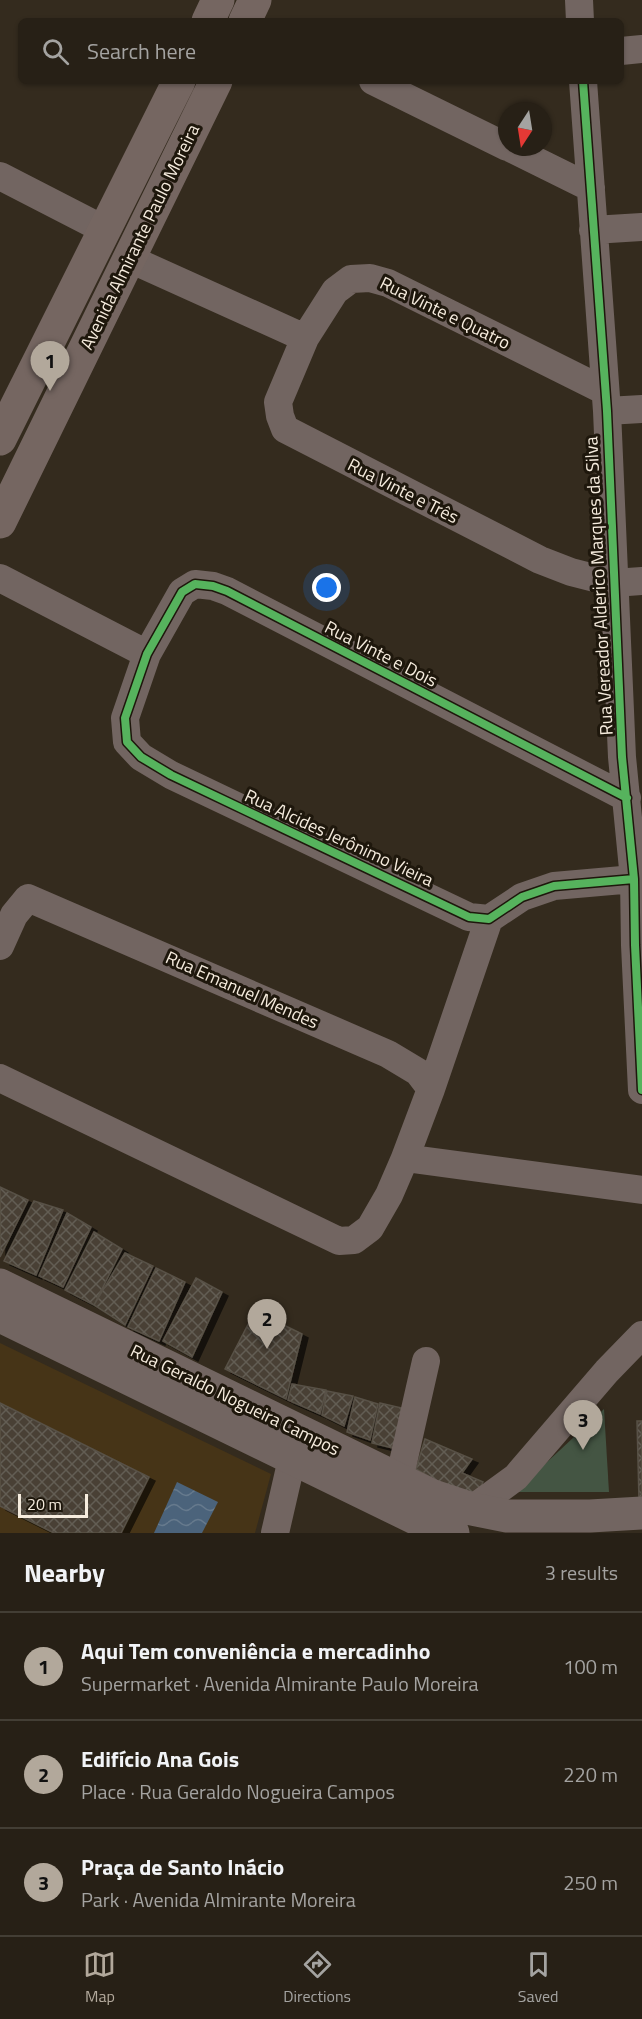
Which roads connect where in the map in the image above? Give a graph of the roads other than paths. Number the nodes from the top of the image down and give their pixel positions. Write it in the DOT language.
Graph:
graph roads {
  1 [pos="218,0"];
  2 [pos="579,0"];
  3 [pos="209,18"];
  4 [pos="580,18"];
  5 [pos="642,49"];
  6 [pos="624,51"];
  7 [pos="178,84"];
  8 [pos="215,84"];
  9 [pos="379,84"];
  10 [pos="583,84"];
  11 [pos="498,143"];
  12 [pos="525,156"];
  13 [pos="0,176"];
  14 [pos="591,188"];
  15 [pos="642,227"];
  16 [pos="105,230"];
  17 [pos="593,230"];
  18 [pos="130,260"];
  19 [pos="305,338"];
  20 [pos="606,401"];
  21 [pos="642,409"];
  22 [pos="0,439"];
  23 [pos="0,522"];
  24 [pos="0,578"];
  25 [pos="642,580"];
  26 [pos="614,583"];
  27 [pos="147,654"];
  28 [pos="632,756"];
  29 [pos="627,798"];
  30 [pos="634,879"];
  31 [pos="489,919"];
  32 [pos="638,945"];
  33 [pos="0,946"];
  34 [pos="0,1078"];
  35 [pos="431,1089"];
  36 [pos="642,1090"];
  37 [pos="405,1158"];
  38 [pos="642,1190"];
  39 [pos="0,1285"];
  40 [pos="0,1316"];
  41 [pos="642,1335"];
  42 [pos="94,1347"];
  43 [pos="426,1361"];
  44 [pos="292,1459"];
  45 [pos="516,1477"];
  46 [pos="399,1480"];
  47 [pos="642,1513"];
  48 [pos="504,1524"];
  49 [pos="460,1525"];
  50 [pos="275,1533"];
  1 -- 3 [label="main road"];
  2 -- 4 [label="street"];
  5 -- 6 [label="street"];
  7 -- 16 [label="main road, Avenida Almirante Paulo Moreira"];
  8 -- 18 [label="main road, Avenida Almirante Paulo Moreira"];
  9 -- 11 [label="street"];
  10 -- 14 [label="street, Rua Vereador Alderico Marques da Silva"];
  12 -- 14 [label="street"];
  13 -- 16 [label="street"];
  14 -- 17 [label="street, Rua Vereador Alderico Marques da Silva"];
  15 -- 17 [label="street"];
  16 -- 22 [label="main road, Avenida Almirante Paulo Moreira"];
  17 -- 20 [label="street, Rua Vereador Alderico Marques da Silva"];
  18 -- 19 [label="street"];
  18 -- 23 [label="main road, Avenida Almirante Paulo Moreira"];
  19 -- 20 [label="street, Rua Vinte e Quatro"];
  19 -- 26 [label="street, Rua Vinte e Três"];
  20 -- 21 [label="street"];
  20 -- 26 [label="street, Rua Vereador Alderico Marques da Silva"];
  24 -- 27 [label="street"];
  25 -- 26 [label="street"];
  26 -- 28 [label="street, Rua Vereador Alderico Marques da Silva"];
  27 -- 29 [label="street, Rua Vinte e Dois"];
  27 -- 31 [label="street, Rua Alcides Jerônimo Vieira"];
  28 -- 29 [label="street, Rua Vereador Alderico Marques da Silva"];
  29 -- 30 [label="street, Rua Vereador Alderico Marques da Silva"];
  30 -- 31 [label="street"];
  30 -- 32 [label="street, Rua Vereador Alderico Marques da Silva"];
  31 -- 35 [label="street"];
  32 -- 36 [label="street, Rua Vereador Alderico Marques da Silva"];
  33 -- 35 [label="street, Rua Emanuel Mendes"];
  34 -- 37 [label="street"];
  35 -- 37 [label="street"];
  37 -- 38 [label="street"];
  39 -- 42 [label="street, Rua Geraldo Nogueira Campos"];
  40 -- 42 [label="street, Rua Geraldo Nogueira Campos"];
  41 -- 45 [label="street"];
  42 -- 44 [label="street, Rua Geraldo Nogueira Campos"];
  42 -- 46 [label="street, Rua Geraldo Nogueira Campos"];
  43 -- 46 [label="street"];
  44 -- 49 [label="street, Rua Geraldo Nogueira Campos"];
  44 -- 50 [label="street"];
  45 -- 48 [label="street"];
  45 -- 49 [label="street"];
  46 -- 49 [label="street, Rua Geraldo Nogueira Campos"];
  47 -- 48 [label="street"];
  48 -- 49 [label="street"];
}
